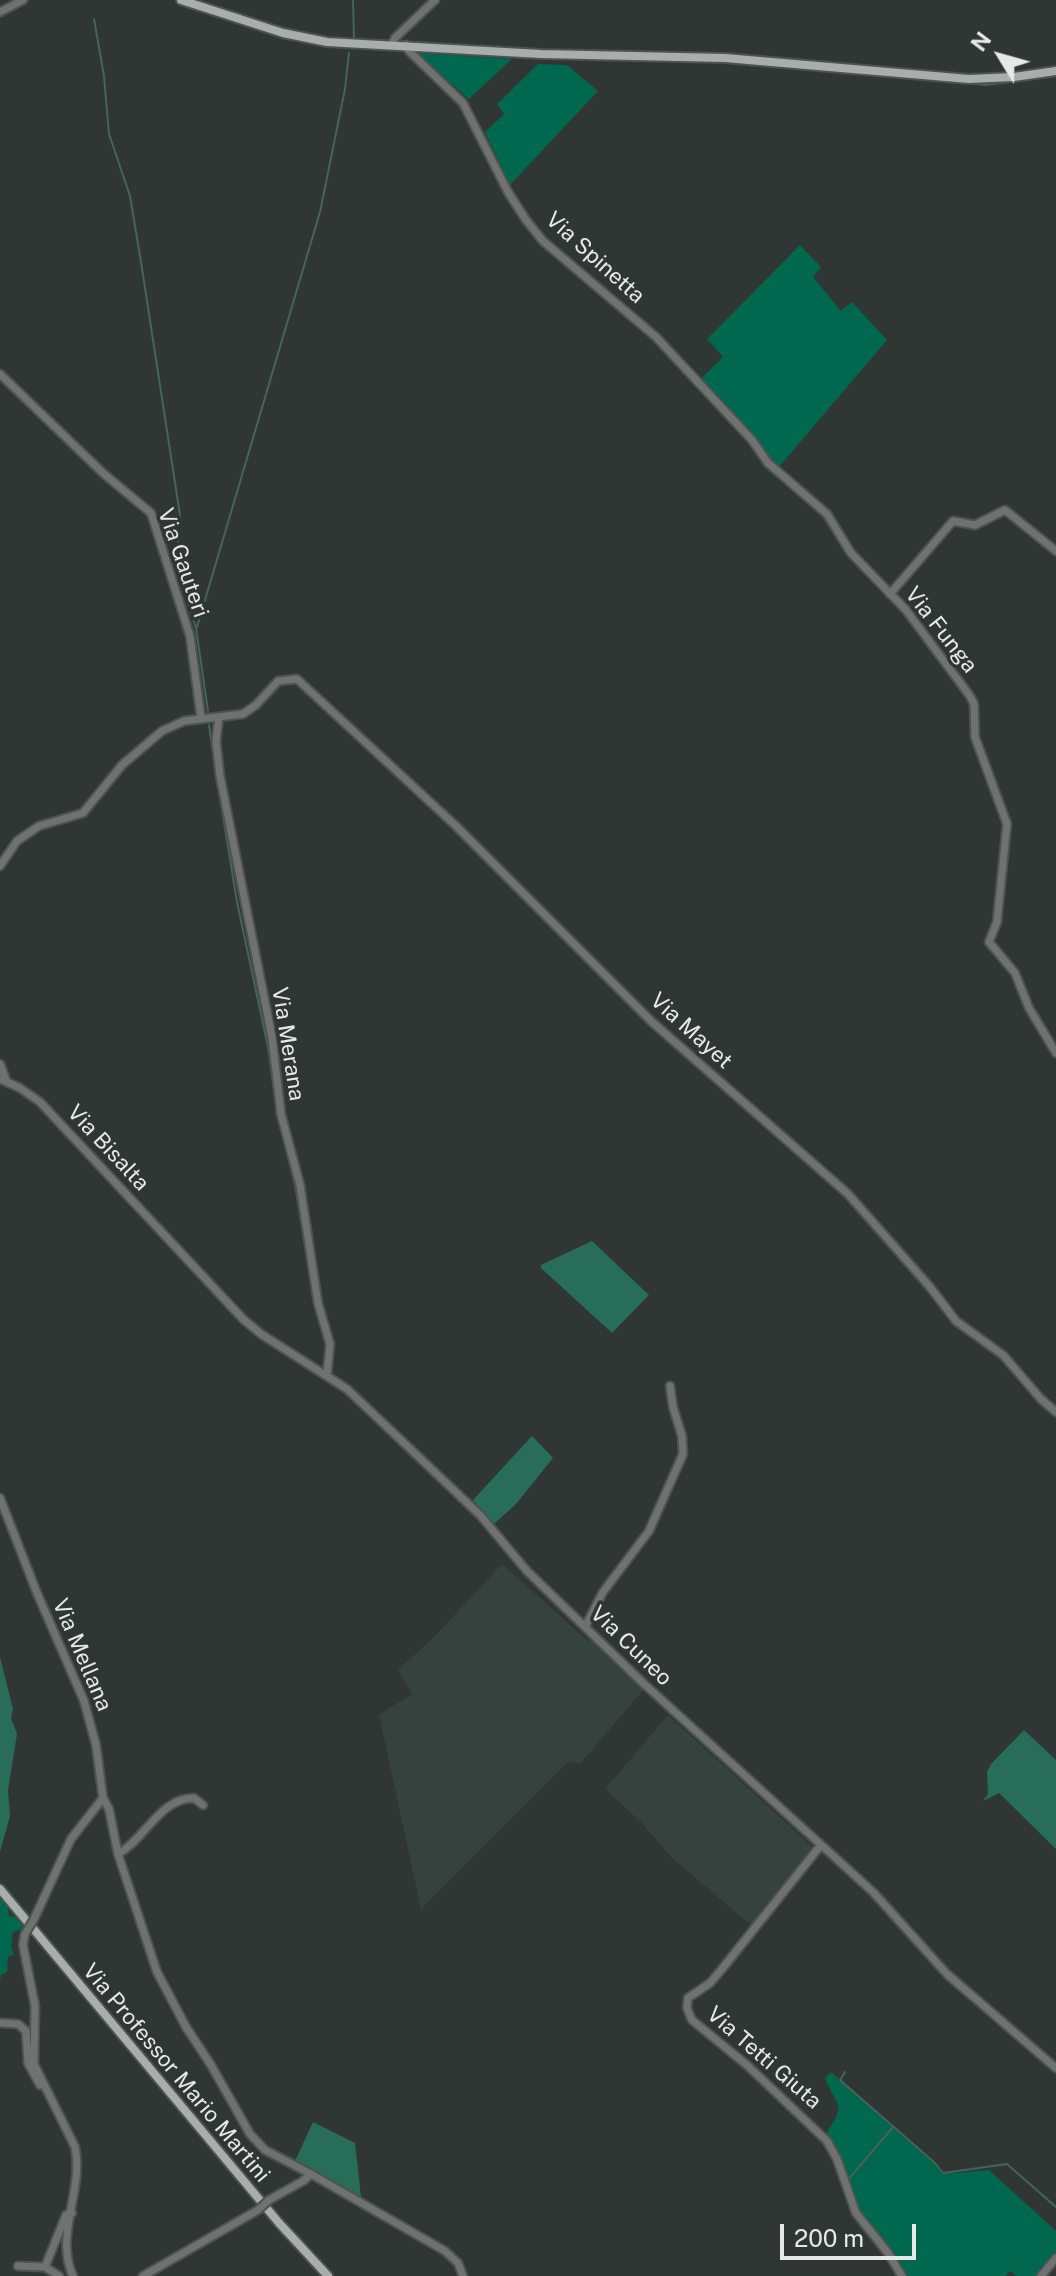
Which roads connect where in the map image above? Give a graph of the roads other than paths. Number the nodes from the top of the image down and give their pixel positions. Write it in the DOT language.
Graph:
graph roads {
  1 [pos="23,0"];
  2 [pos="181,0"];
  3 [pos="435,0"];
  4 [pos="0,12"];
  5 [pos="392,44"];
  6 [pos="406,45"];
  7 [pos="1056,71"];
  8 [pos="0,374"];
  9 [pos="722,409"];
  10 [pos="1056,551"];
  11 [pos="890,594"];
  12 [pos="201,717"];
  13 [pos="219,717"];
  14 [pos="0,866"];
  15 [pos="1056,1053"];
  16 [pos="0,1064"];
  17 [pos="3,1080"];
  18 [pos="181,1253"];
  19 [pos="327,1375"];
  20 [pos="670,1386"];
  21 [pos="1056,1412"];
  22 [pos="0,1498"];
  23 [pos="585,1627"];
  24 [pos="103,1798"];
  25 [pos="203,1805"];
  26 [pos="821,1845"];
  27 [pos="118,1854"];
  28 [pos="0,1889"];
  29 [pos="0,2023"];
  30 [pos="1056,2068"];
  31 [pos="50,2095"];
  32 [pos="311,2174"];
  33 [pos="72,2213"];
  34 [pos="1056,2258"];
  35 [pos="18,2266"];
  36 [pos="45,2267"];
  37 [pos="155,2273"];
  38 [pos="59,2276"];
  39 [pos="73,2276"];
  40 [pos="143,2276"];
  41 [pos="328,2276"];
  42 [pos="463,2276"];
  43 [pos="902,2276"];
  44 [pos="1041,2276"];
  1 -- 4 [label="street"];
  2 -- 5 [label="main road"];
  3 -- 5 [label="street"];
  5 -- 6 [label="main road"];
  6 -- 7 [label="main road"];
  6 -- 9 [label="street, Via Spinetta"];
  8 -- 12 [label="street, Via Gauteri"];
  9 -- 11 [label="street, Via Funga"];
  10 -- 11 [label="street"];
  11 -- 15 [label="street, Via Funga"];
  12 -- 13 [label="street"];
  12 -- 14 [label="street"];
  13 -- 19 [label="street, Via Merana"];
  13 -- 21 [label="street, Via Mayet"];
  16 -- 17 [label="street"];
  17 -- 18 [label="street, Via Bisalta"];
  18 -- 19 [label="street, Via Cuneo"];
  19 -- 23 [label="street, Via Cuneo"];
  20 -- 23 [label="street"];
  22 -- 24 [label="street, Via Mellana"];
  23 -- 26 [label="street, Via Cuneo"];
  24 -- 27 [label="street, Via Mellana"];
  24 -- 31 [label="street, bridge"];
  25 -- 27 [label="street"];
  26 -- 30 [label="street, Via Cuneo"];
  26 -- 43 [label="street, Via Tetti Giuta"];
  27 -- 32 [label="street, Via Mellana"];
  28 -- 41 [label="main road, Via Professor Mario Martini"];
  29 -- 31 [label="street"];
  31 -- 33 [label="street"];
  32 -- 37 [label="street, bridge"];
  32 -- 42 [label="street, Via Mellana"];
  33 -- 36 [label="street"];
  33 -- 39 [label="street"];
  34 -- 44 [label="street"];
  35 -- 36 [label="street"];
  36 -- 38 [label="street"];
  37 -- 40 [label="street"];
}
